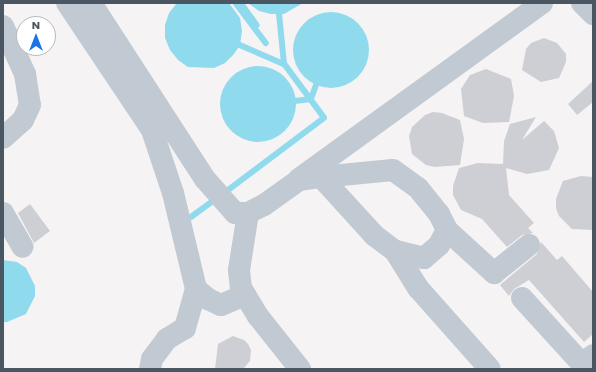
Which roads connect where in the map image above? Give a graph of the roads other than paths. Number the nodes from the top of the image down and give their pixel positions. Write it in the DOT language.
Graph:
graph roads {
  1 [pos="68,3"];
  2 [pos="91,3"];
  3 [pos="542,3"];
  4 [pos="582,3"];
  5 [pos="593,14"];
  6 [pos="3,26"];
  7 [pos="3,138"];
  8 [pos="321,177"];
  9 [pos="298,180"];
  10 [pos="248,212"];
  11 [pos="3,213"];
  12 [pos="447,230"];
  13 [pos="529,245"];
  14 [pos="23,247"];
  15 [pos="395,251"];
  16 [pos="196,289"];
  17 [pos="245,295"];
  18 [pos="522,298"];
  19 [pos="584,362"];
  20 [pos="150,369"];
  21 [pos="300,369"];
  22 [pos="490,369"];
  1 -- 16 [label="lane"];
  2 -- 10 [label="lane"];
  3 -- 9 [label="lane"];
  4 -- 5 [label="lane"];
  6 -- 7 [label="lane"];
  8 -- 9 [label="lane"];
  8 -- 12 [label="lane"];
  8 -- 15 [label="lane"];
  9 -- 10 [label="lane"];
  10 -- 17 [label="lane"];
  11 -- 14 [label="lane"];
  12 -- 13 [label="lane"];
  12 -- 15 [label="lane"];
  15 -- 22 [label="lane"];
  16 -- 17 [label="lane"];
  16 -- 20 [label="lane"];
  17 -- 21 [label="lane"];
  18 -- 19 [label="lane"];
}
